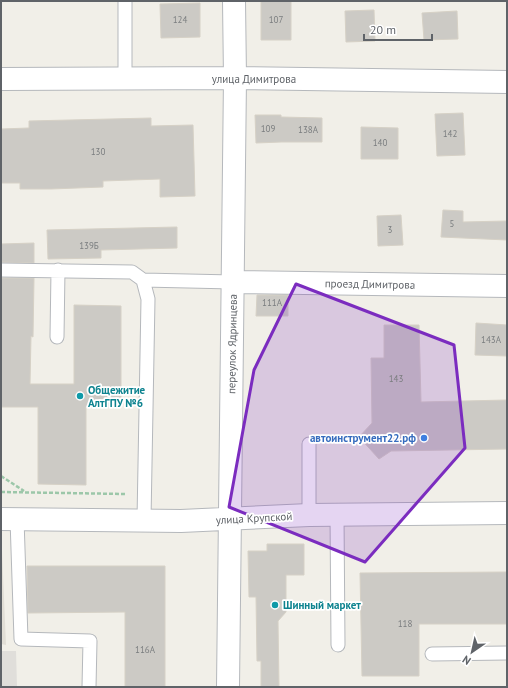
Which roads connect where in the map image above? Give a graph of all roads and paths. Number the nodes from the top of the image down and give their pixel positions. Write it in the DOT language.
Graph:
graph roads {
  1 [pos="125,1"];
  2 [pos="234,1"];
  3 [pos="235,78"];
  4 [pos="1,79"];
  5 [pos="124,79"];
  6 [pos="507,82"];
  7 [pos="1,270"];
  8 [pos="58,270"];
  9 [pos="143,280"];
  10 [pos="233,282"];
  11 [pos="507,286"];
  12 [pos="57,338"];
  13 [pos="309,444"];
  14 [pos="1,476"];
  15 [pos="26,492"];
  16 [pos="507,512"];
  17 [pos="309,515"];
  18 [pos="337,515"];
  19 [pos="9,519"];
  20 [pos="230,519"];
  21 [pos="144,520"];
  22 [pos="338,645"];
  23 [pos="507,653"];
  24 [pos="432,654"];
  25 [pos="89,687"];
  26 [pos="228,687"];
  1 -- 5 [label="lane"];
  2 -- 3 [label="street, переулок Ядринцева"];
  3 -- 5 [label="street, улица Димитрова"];
  3 -- 6 [label="street, улица Димитрова"];
  3 -- 10 [label="street, переулок Ядринцева"];
  4 -- 5 [label="street, улица Димитрова"];
  7 -- 8 [label="lane"];
  8 -- 9 [label="lane"];
  8 -- 12 [label="lane"];
  9 -- 10 [label="lane"];
  9 -- 21 [label="lane"];
  10 -- 11 [label="street, проезд Димитрова"];
  10 -- 20 [label="street, переулок Ядринцева"];
  13 -- 17 [label="lane"];
  14 -- 15 [label="path"];
  16 -- 18 [label="street, улица Крупской"];
  17 -- 18 [label="street, улица Крупской"];
  17 -- 20 [label="street, улица Крупской"];
  18 -- 22 [label="lane"];
  19 -- 21 [label="street, улица Крупской"];
  19 -- 25 [label="lane"];
  20 -- 21 [label="street, улица Крупской"];
  20 -- 26 [label="street, переулок Ядринцева"];
  23 -- 24 [label="lane"];
}
